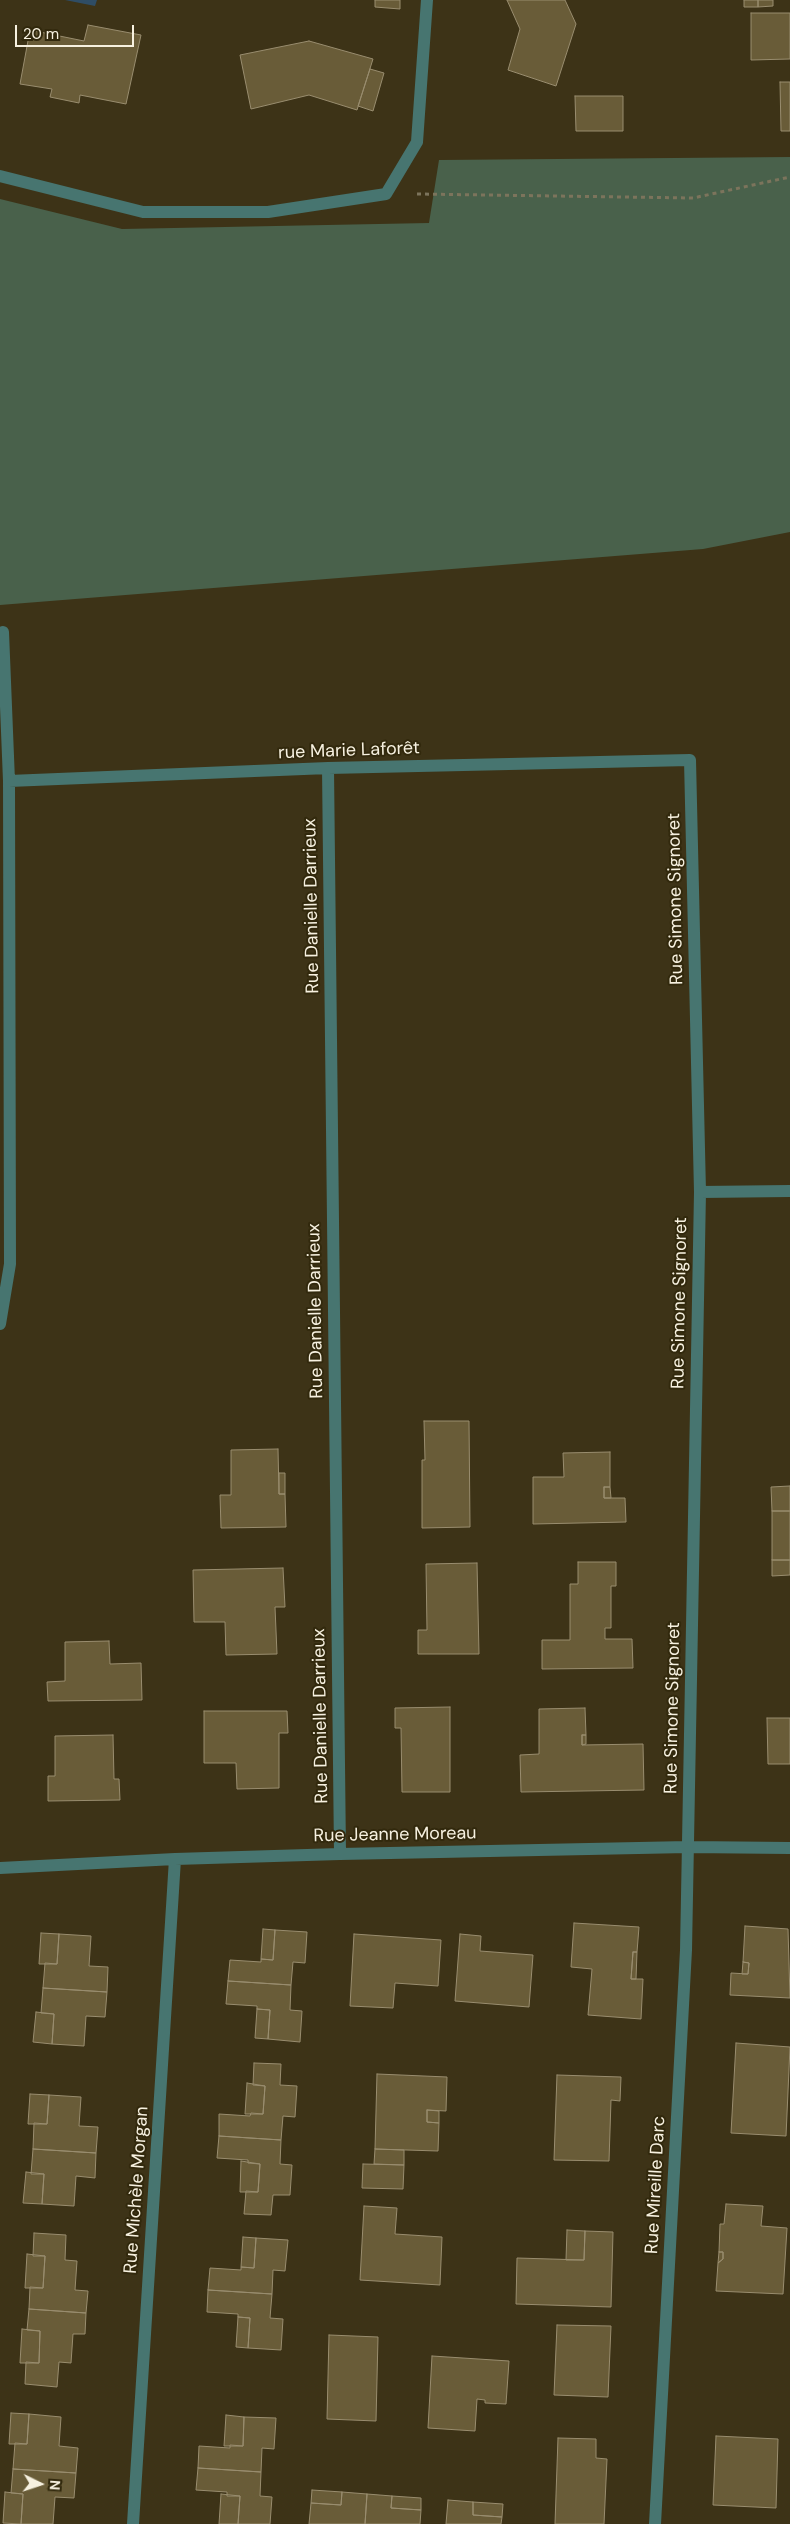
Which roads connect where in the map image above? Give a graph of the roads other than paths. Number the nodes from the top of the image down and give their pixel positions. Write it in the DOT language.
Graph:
graph roads {
  1 [pos="427,0"];
  2 [pos="0,176"];
  3 [pos="3,632"];
  4 [pos="690,760"];
  5 [pos="328,768"];
  6 [pos="9,781"];
  7 [pos="700,1192"];
  8 [pos="790,1192"];
  9 [pos="0,1324"];
  10 [pos="688,1847"];
  11 [pos="790,1848"];
  12 [pos="340,1854"];
  13 [pos="175,1858"];
  14 [pos="0,1868"];
  15 [pos="133,2524"];
  16 [pos="654,2524"];
  1 -- 2 [label="street"];
  3 -- 6 [label="street"];
  4 -- 5 [label="street, rue Marie Laforêt"];
  4 -- 7 [label="street, Rue Simone Signoret"];
  5 -- 6 [label="street, rue Marie Laforêt"];
  5 -- 12 [label="street, Rue Danielle Darrieux"];
  6 -- 9 [label="street"];
  7 -- 8 [label="street"];
  7 -- 10 [label="street, Rue Simone Signoret"];
  10 -- 11 [label="street, Rue Jeanne Moreau"];
  10 -- 12 [label="street, Rue Jeanne Moreau"];
  10 -- 16 [label="street, Rue Mireille Darc"];
  12 -- 13 [label="street, Rue Jeanne Moreau"];
  13 -- 14 [label="street, Rue Jeanne Moreau"];
  13 -- 15 [label="street, Rue Michèle Morgan"];
}
